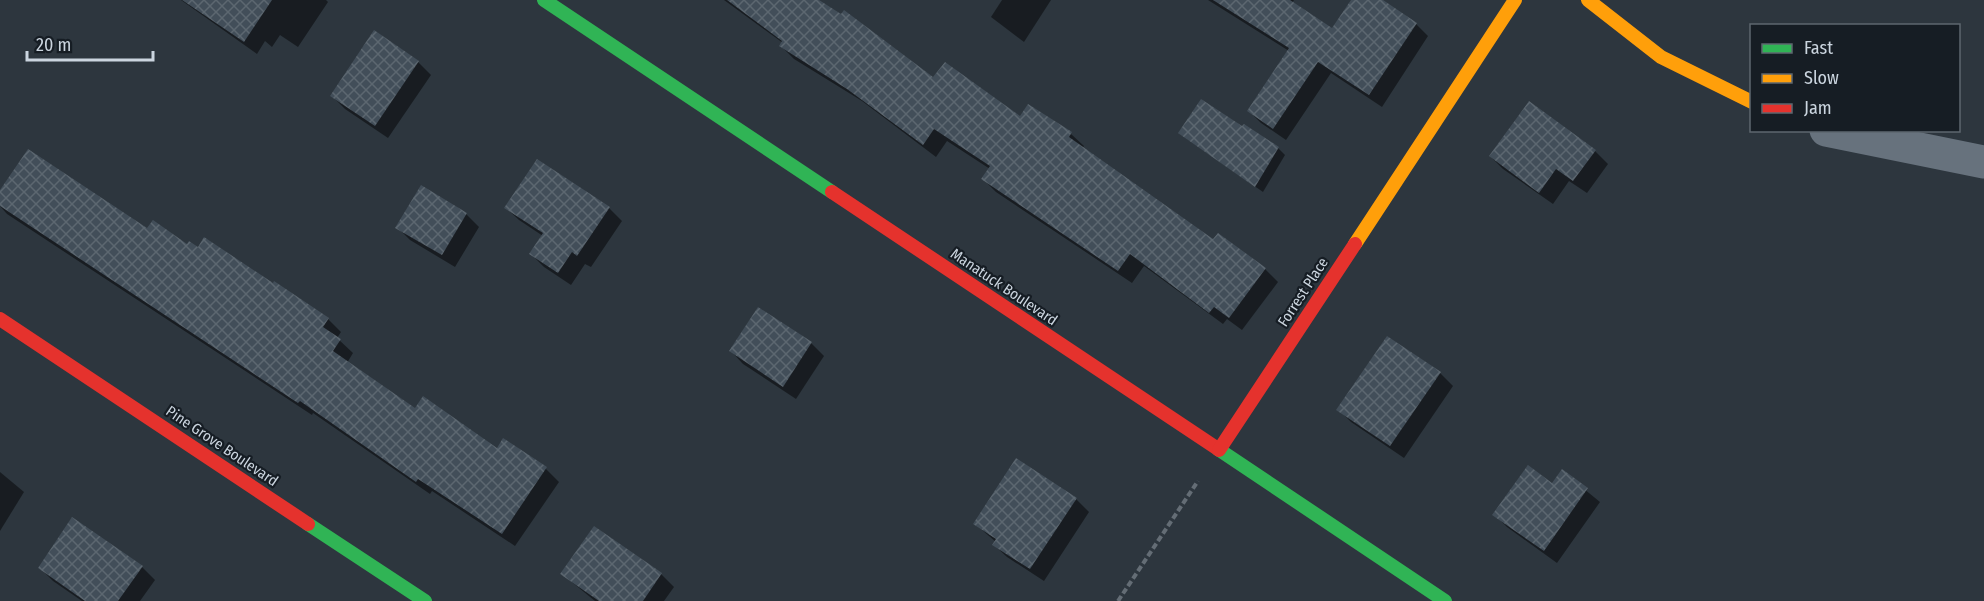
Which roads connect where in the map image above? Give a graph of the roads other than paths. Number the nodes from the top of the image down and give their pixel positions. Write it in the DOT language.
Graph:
graph roads {
  1 [pos="544,0"];
  2 [pos="1515,0"];
  3 [pos="1588,0"];
  4 [pos="1750,101"];
  5 [pos="1836,132"];
  6 [pos="1984,162"];
  7 [pos="0,319"];
  8 [pos="1219,450"];
  9 [pos="425,601"];
  10 [pos="1445,601"];
  1 -- 8 [label="street, Manatuck Boulevard"];
  2 -- 8 [label="street, Forrest Place"];
  3 -- 4 [label="street"];
  5 -- 6 [label="street"];
  7 -- 9 [label="street, Pine Grove Boulevard"];
  8 -- 10 [label="street, Manatuck Boulevard"];
}
